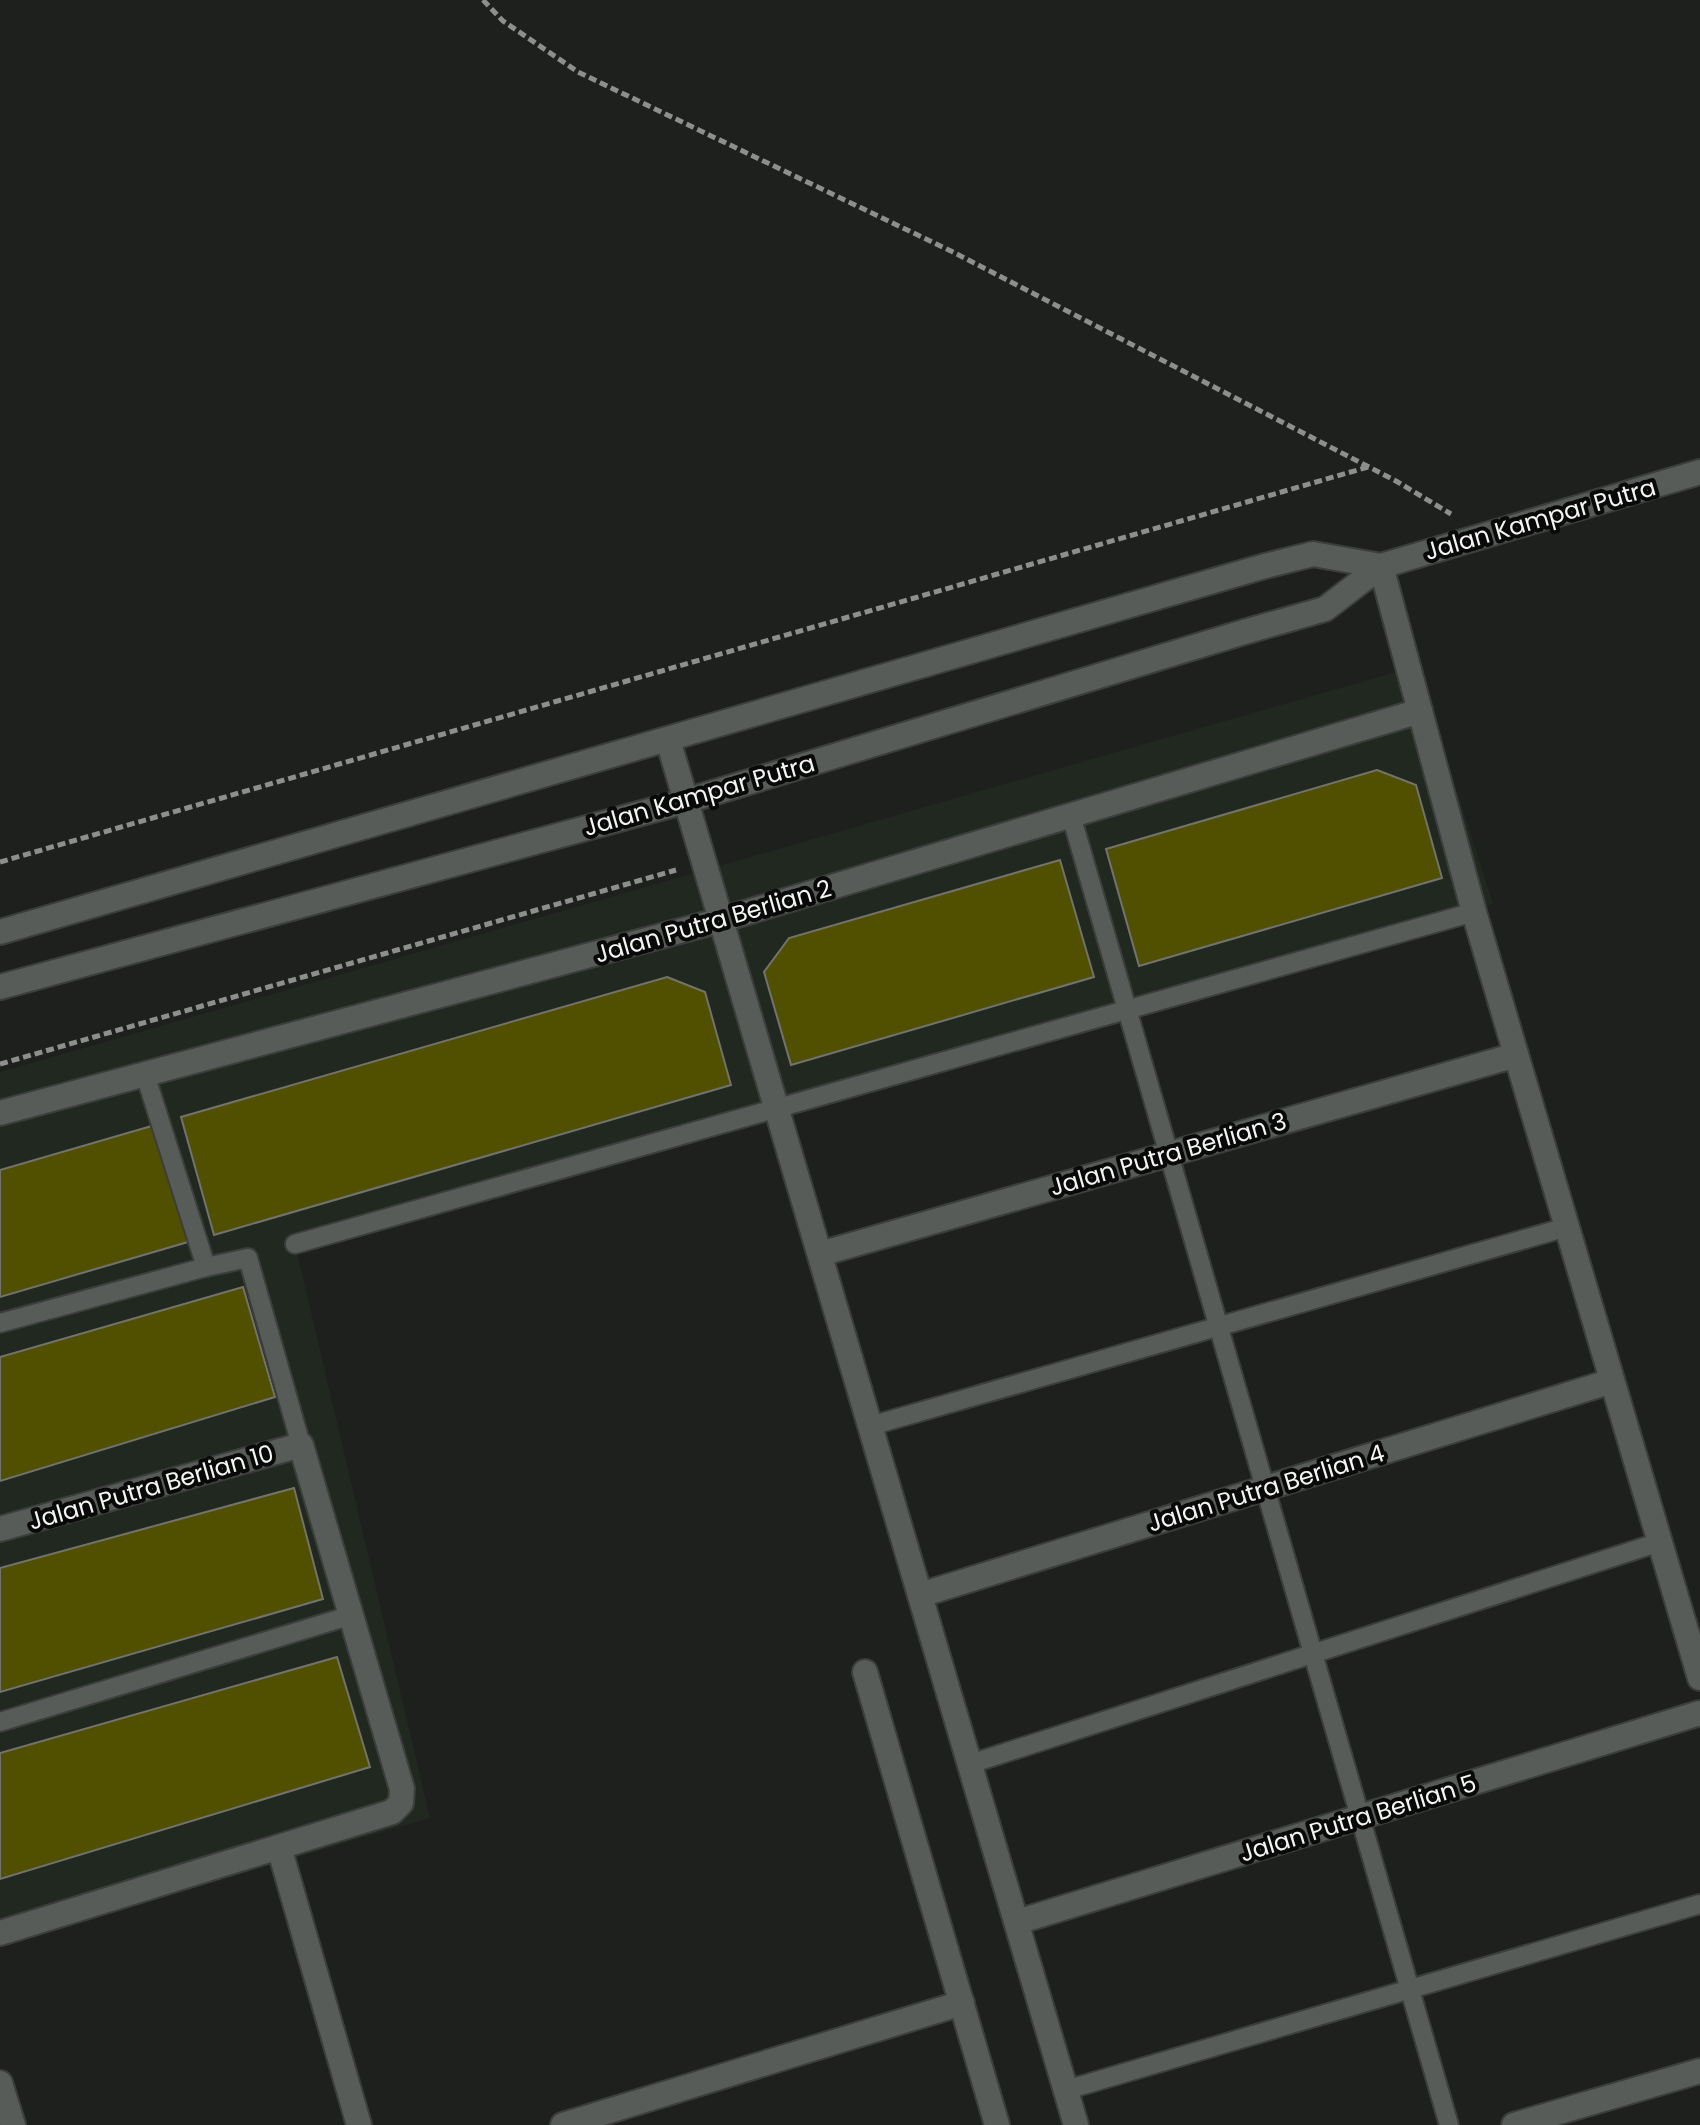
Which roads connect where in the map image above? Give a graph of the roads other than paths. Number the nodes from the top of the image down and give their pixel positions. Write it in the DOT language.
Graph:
graph roads {
  1 [pos="1700,472"];
  2 [pos="1381,566"];
  3 [pos="1420,711"];
  4 [pos="668,740"];
  5 [pos="686,801"];
  6 [pos="1071,815"];
  7 [pos="1474,912"];
  8 [pos="721,920"];
  9 [pos="0,932"];
  10 [pos="0,987"];
  11 [pos="1127,1010"];
  12 [pos="1516,1055"];
  13 [pos="145,1074"];
  14 [pos="776,1108"];
  15 [pos="0,1113"];
  16 [pos="1169,1153"];
  17 [pos="1567,1227"];
  18 [pos="295,1244"];
  19 [pos="820,1254"];
  20 [pos="206,1267"];
  21 [pos="0,1323"];
  22 [pos="1219,1326"];
  23 [pos="1612,1381"];
  24 [pos="870,1426"];
  25 [pos="301,1445"];
  26 [pos="1266,1488"];
  27 [pos="0,1529"];
  28 [pos="1660,1542"];
  29 [pos="920,1595"];
  30 [pos="352,1615"];
  31 [pos="1313,1654"];
  32 [pos="865,1672"];
  33 [pos="1700,1678"];
  34 [pos="1700,1713"];
  35 [pos="0,1722"];
  36 [pos="970,1764"];
  37 [pos="1360,1817"];
  38 [pos="279,1847"];
  39 [pos="1700,1904"];
  40 [pos="1017,1922"];
  41 [pos="0,1933"];
  42 [pos="1410,1989"];
  43 [pos="962,2003"];
  44 [pos="1700,2071"];
  45 [pos="0,2083"];
  46 [pos="1066,2090"];
  47 [pos="13,2125"];
  48 [pos="359,2125"];
  49 [pos="563,2125"];
  50 [pos="997,2125"];
  51 [pos="1076,2125"];
  52 [pos="1449,2125"];
  53 [pos="1514,2125"];
  1 -- 2 [label="street, Jalan Kampar Putra"];
  2 -- 3 [label="street"];
  2 -- 4 [label="street, Jalan Kampar Putra"];
  2 -- 5 [label="street, Jalan Kampar Putra"];
  3 -- 6 [label="street, Jalan Putra Berlian 2"];
  3 -- 7 [label="street"];
  4 -- 5 [label="street"];
  4 -- 9 [label="street, Jalan Kampar Putra"];
  5 -- 8 [label="street"];
  5 -- 10 [label="street, Jalan Kampar Putra"];
  6 -- 8 [label="street, Jalan Putra Berlian 2"];
  6 -- 11 [label="lane"];
  7 -- 11 [label="lane"];
  7 -- 12 [label="street"];
  8 -- 13 [label="street, Jalan Putra Berlian 2"];
  8 -- 14 [label="street"];
  11 -- 14 [label="lane"];
  11 -- 16 [label="lane"];
  12 -- 16 [label="street, Jalan Putra Berlian 3"];
  12 -- 17 [label="street"];
  13 -- 15 [label="street, Jalan Putra Berlian 2"];
  13 -- 20 [label="lane"];
  14 -- 18 [label="lane"];
  14 -- 19 [label="street"];
  16 -- 19 [label="street, Jalan Putra Berlian 3"];
  16 -- 22 [label="lane"];
  17 -- 22 [label="lane"];
  17 -- 23 [label="street"];
  19 -- 24 [label="street"];
  20 -- 21 [label="lane"];
  20 -- 25 [label="lane"];
  22 -- 24 [label="lane"];
  22 -- 26 [label="lane"];
  23 -- 26 [label="street, Jalan Putra Berlian 4"];
  23 -- 28 [label="street"];
  24 -- 29 [label="street"];
  25 -- 27 [label="street, Jalan Putra Berlian 10"];
  25 -- 30 [label="street"];
  26 -- 29 [label="street, Jalan Putra Berlian 4"];
  26 -- 31 [label="lane"];
  28 -- 31 [label="lane"];
  28 -- 33 [label="street"];
  29 -- 36 [label="street"];
  30 -- 35 [label="lane"];
  30 -- 38 [label="street"];
  31 -- 36 [label="lane"];
  31 -- 37 [label="lane"];
  32 -- 43 [label="street"];
  34 -- 37 [label="street, Jalan Putra Berlian 5"];
  36 -- 40 [label="street"];
  37 -- 40 [label="street, Jalan Putra Berlian 5"];
  37 -- 42 [label="lane"];
  38 -- 41 [label="street"];
  38 -- 48 [label="street"];
  39 -- 42 [label="lane"];
  40 -- 46 [label="street"];
  42 -- 46 [label="lane"];
  42 -- 52 [label="lane"];
  43 -- 49 [label="street"];
  43 -- 50 [label="street"];
  44 -- 53 [label="street"];
  45 -- 47 [label="street"];
  46 -- 51 [label="street"];
}
